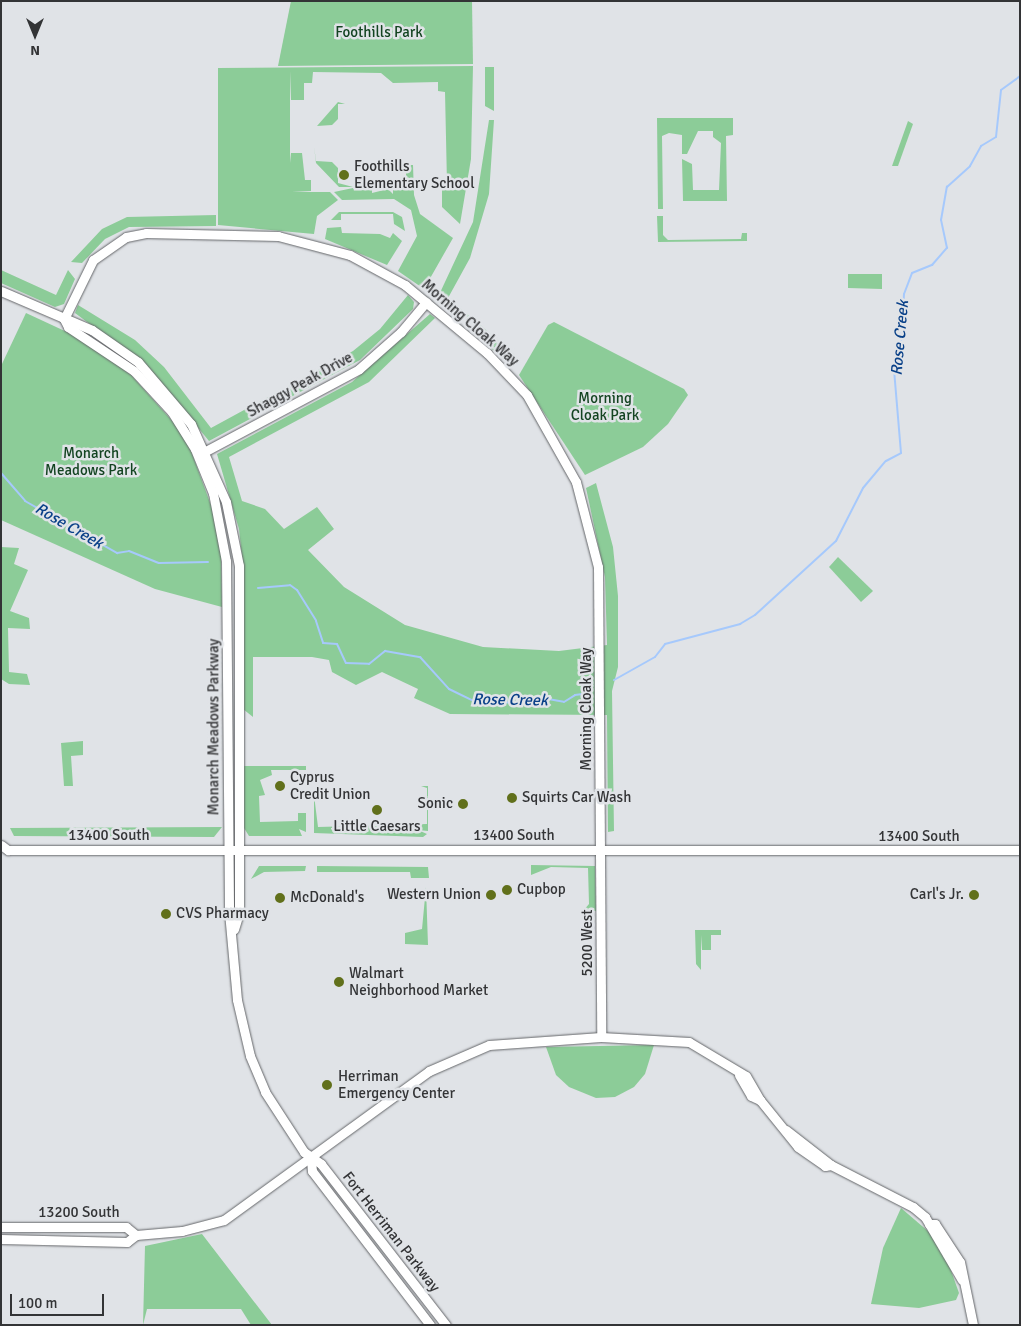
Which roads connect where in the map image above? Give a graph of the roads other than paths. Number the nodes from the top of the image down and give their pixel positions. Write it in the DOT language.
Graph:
graph roads {
  1 [pos="1,291"];
  2 [pos="426,302"];
  3 [pos="64,319"];
  4 [pos="202,453"];
  5 [pos="228,849"];
  6 [pos="239,849"];
  7 [pos="4,850"];
  8 [pos="602,850"];
  9 [pos="1020,850"];
  10 [pos="233,930"];
  11 [pos="601,1037"];
  12 [pos="311,1160"];
  13 [pos="1,1227"];
  14 [pos="56,1227"];
  15 [pos="138,1235"];
  16 [pos="1,1239"];
  17 [pos="56,1240"];
  18 [pos="430,1325"];
  19 [pos="446,1325"];
  20 [pos="973,1325"];
  1 -- 3 [label="street"];
  2 -- 3 [label="street, Morning Cloak Way"];
  2 -- 4 [label="street, Shaggy Peak Drive"];
  2 -- 8 [label="street, Morning Cloak Way"];
  3 -- 4 [label="street"];
  4 -- 5 [label="street, Monarch Meadows Parkway"];
  4 -- 6 [label="street, Monarch Meadows Parkway"];
  5 -- 6 [label="street, 13400 South"];
  5 -- 7 [label="street, 13400 South"];
  5 -- 10 [label="street, Fort Herriman Parkway"];
  6 -- 8 [label="street, 13400 South"];
  6 -- 10 [label="street, Fort Herriman Parkway"];
  8 -- 9 [label="street, 13400 South"];
  8 -- 11 [label="street, 5200 West"];
  10 -- 12 [label="street, Fort Herriman Parkway"];
  11 -- 12 [label="street"];
  11 -- 20 [label="street"];
  12 -- 15 [label="street"];
  12 -- 18 [label="street, Fort Herriman Parkway"];
  12 -- 19 [label="street, Fort Herriman Parkway"];
  13 -- 14 [label="street, 13200 South"];
  14 -- 15 [label="street, 13200 South"];
  14 -- 17 [label="street"];
  15 -- 17 [label="street, 13200 South"];
  16 -- 17 [label="street, 13200 South"];
}
